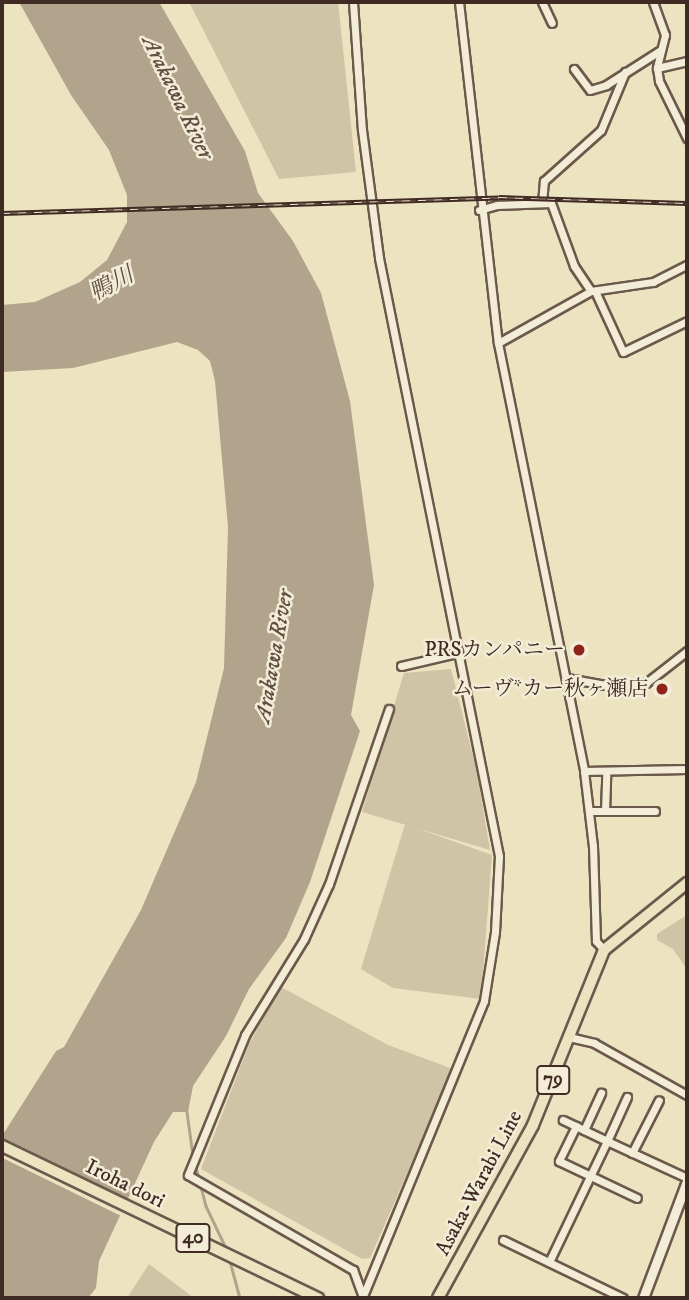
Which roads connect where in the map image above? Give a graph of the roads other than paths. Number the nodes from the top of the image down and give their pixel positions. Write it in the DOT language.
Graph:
graph roads {
  1 [pos="354,2"];
  2 [pos="459,2"];
  3 [pos="542,2"];
  4 [pos="653,2"];
  5 [pos="552,23"];
  6 [pos="661,50"];
  7 [pos="687,61"];
  8 [pos="657,68"];
  9 [pos="574,69"];
  10 [pos="625,72"];
  11 [pos="687,138"];
  12 [pos="542,204"];
  13 [pos="480,210"];
  14 [pos="687,265"];
  15 [pos="593,291"];
  16 [pos="687,320"];
  17 [pos="498,344"];
  18 [pos="687,651"];
  19 [pos="457,653"];
  20 [pos="401,666"];
  21 [pos="567,678"];
  22 [pos="389,709"];
  23 [pos="687,769"];
  24 [pos="584,771"];
  25 [pos="606,773"];
  26 [pos="589,811"];
  27 [pos="605,811"];
  28 [pos="655,811"];
  29 [pos="687,883"];
  30 [pos="604,950"];
  31 [pos="569,1037"];
  32 [pos="601,1093"];
  33 [pos="687,1094"];
  34 [pos="627,1097"];
  35 [pos="659,1100"];
  36 [pos="563,1120"];
  37 [pos="580,1128"];
  38 [pos="607,1140"];
  39 [pos="2,1146"];
  40 [pos="632,1153"];
  41 [pos="590,1176"];
  42 [pos="687,1180"];
  43 [pos="637,1198"];
  44 [pos="503,1240"];
  45 [pos="549,1262"];
  46 [pos="318,1298"];
  47 [pos="363,1298"];
  48 [pos="438,1298"];
  49 [pos="623,1298"];
  50 [pos="643,1298"];
  1 -- 19 [label="street"];
  2 -- 13 [label="street"];
  3 -- 5 [label="street"];
  4 -- 6 [label="street"];
  6 -- 8 [label="street"];
  6 -- 10 [label="street"];
  7 -- 8 [label="street"];
  8 -- 11 [label="street"];
  9 -- 10 [label="street"];
  10 -- 12 [label="street"];
  12 -- 13 [label="street"];
  12 -- 15 [label="street"];
  13 -- 17 [label="street"];
  14 -- 15 [label="street"];
  15 -- 16 [label="street"];
  15 -- 17 [label="street"];
  17 -- 21 [label="street"];
  18 -- 21 [label="street"];
  19 -- 20 [label="street"];
  19 -- 47 [label="street"];
  21 -- 24 [label="street"];
  22 -- 47 [label="street"];
  23 -- 25 [label="street"];
  24 -- 25 [label="street"];
  24 -- 26 [label="street"];
  25 -- 27 [label="street"];
  26 -- 27 [label="street"];
  26 -- 30 [label="street"];
  27 -- 28 [label="street"];
  29 -- 30 [label="main road, Asaka-Warabi Line / 79"];
  30 -- 31 [label="main road, Asaka-Warabi Line / 79"];
  31 -- 33 [label="street"];
  31 -- 48 [label="main road, Asaka-Warabi Line / 79"];
  32 -- 37 [label="street"];
  34 -- 38 [label="street"];
  35 -- 40 [label="street"];
  36 -- 37 [label="street"];
  37 -- 38 [label="street"];
  37 -- 41 [label="street"];
  38 -- 40 [label="street"];
  38 -- 41 [label="street"];
  39 -- 46 [label="main road, Iroha dori / 40"];
  40 -- 42 [label="street"];
  41 -- 43 [label="street"];
  41 -- 45 [label="street"];
  42 -- 50 [label="street"];
  44 -- 45 [label="street"];
  45 -- 49 [label="street"];
}
